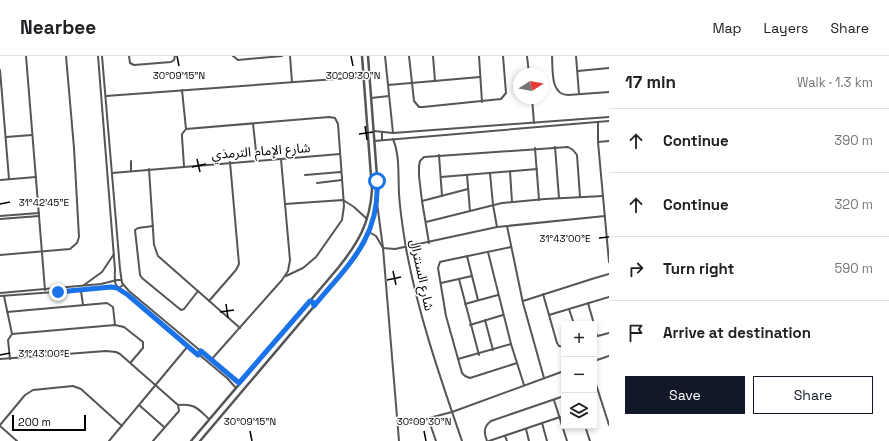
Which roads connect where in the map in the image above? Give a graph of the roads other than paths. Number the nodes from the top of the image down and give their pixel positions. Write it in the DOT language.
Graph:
graph roads {
  1 [pos="26,56"];
  2 [pos="66,56"];
  3 [pos="98,56"];
  4 [pos="102,56"];
  5 [pos="129,56"];
  6 [pos="175,56"];
  7 [pos="233,56"];
  8 [pos="282,56"];
  9 [pos="290,56"];
  10 [pos="362,56"];
  11 [pos="368,56"];
  12 [pos="385,56"];
  13 [pos="409,56"];
  14 [pos="433,56"];
  15 [pos="479,56"];
  16 [pos="503,56"];
  17 [pos="528,56"];
  18 [pos="552,56"];
  19 [pos="576,56"];
  20 [pos="265,57"];
  21 [pos="244,58"];
  22 [pos="98,60"];
  23 [pos="103,60"];
  24 [pos="529,68"];
  25 [pos="609,68"];
  26 [pos="0,70"];
  27 [pos="578,71"];
  28 [pos="363,77"];
  29 [pos="480,77"];
  30 [pos="435,81"];
  31 [pos="292,82"];
  32 [pos="412,83"];
  33 [pos="100,84"];
  34 [pos="105,84"];
  35 [pos="388,86"];
  36 [pos="182,90"];
  37 [pos="609,92"];
  38 [pos="580,94"];
  39 [pos="106,96"];
  40 [pos="388,96"];
  41 [pos="371,98"];
  42 [pos="482,102"];
  43 [pos="532,104"];
  44 [pos="107,111"];
  45 [pos="103,112"];
  46 [pos="609,117"];
  47 [pos="609,121"];
  48 [pos="598,122"];
  49 [pos="534,123"];
  50 [pos="253,124"];
  51 [pos="186,129"];
  52 [pos="374,131"];
  53 [pos="382,133"];
  54 [pos="393,133"];
  55 [pos="32,135"];
  56 [pos="6,137"];
  57 [pos="393,139"];
  58 [pos="382,140"];
  59 [pos="374,141"];
  60 [pos="609,141"];
  61 [pos="598,142"];
  62 [pos="555,147"];
  63 [pos="535,148"];
  64 [pos="370,153"];
  65 [pos="340,154"];
  66 [pos="375,154"];
  67 [pos="439,155"];
  68 [pos="280,158"];
  69 [pos="257,160"];
  70 [pos="107,161"];
  71 [pos="111,161"];
  72 [pos="130,161"];
  73 [pos="230,162"];
  74 [pos="371,165"];
  75 [pos="184,166"];
  76 [pos="376,166"];
  77 [pos="148,169"];
  78 [pos="537,169"];
  79 [pos="131,171"];
  80 [pos="510,171"];
  81 [pos="342,172"];
  82 [pos="112,173"];
  83 [pos="490,173"];
  84 [pos="466,174"];
  85 [pos="305,175"];
  86 [pos="36,177"];
  87 [pos="441,177"];
  88 [pos="9,179"];
  89 [pos="0,180"];
  90 [pos="342,180"];
  91 [pos="112,183"];
  92 [pos="317,183"];
  93 [pos="108,184"];
  94 [pos="468,189"];
  95 [pos="442,196"];
  96 [pos="603,196"];
  97 [pos="580,197"];
  98 [pos="559,198"];
  99 [pos="343,200"];
  100 [pos="539,200"];
  101 [pos="422,201"];
  102 [pos="512,202"];
  103 [pos="377,203"];
  104 [pos="285,204"];
  105 [pos="493,206"];
  106 [pos="470,211"];
  107 [pos="39,213"];
  108 [pos="0,216"];
  109 [pos="39,216"];
  110 [pos="605,216"];
  111 [pos="0,219"];
  112 [pos="367,220"];
  113 [pos="426,222"];
  114 [pos="153,226"];
  115 [pos="507,226"];
  116 [pos="497,227"];
  117 [pos="369,232"];
  118 [pos="430,242"];
  119 [pos="511,247"];
  120 [pos="384,248"];
  121 [pos="406,248"];
  122 [pos="42,251"];
  123 [pos="608,251"];
  124 [pos="488,252"];
  125 [pos="114,253"];
  126 [pos="0,255"];
  127 [pos="467,256"];
  128 [pos="609,262"];
  129 [pos="120,269"];
  130 [pos="116,270"];
  131 [pos="609,274"];
  132 [pos="286,276"];
  133 [pos="472,276"];
  134 [pos="459,279"];
  135 [pos="121,280"];
  136 [pos="114,281"];
  137 [pos="440,283"];
  138 [pos="106,284"];
  139 [pos="124,285"];
  140 [pos="82,286"];
  141 [pos="107,288"];
  142 [pos="117,288"];
  143 [pos="57,289"];
  144 [pos="45,290"];
  145 [pos="81,290"];
  146 [pos="26,291"];
  147 [pos="129,291"];
  148 [pos="198,291"];
  149 [pos="58,292"];
  150 [pos="0,293"];
  151 [pos="317,293"];
  152 [pos="127,294"];
  153 [pos="543,294"];
  154 [pos="26,295"];
  155 [pos="498,295"];
  156 [pos="0,296"];
  157 [pos="4,296"];
  158 [pos="608,297"];
  159 [pos="321,298"];
  160 [pos="478,300"];
  161 [pos="209,301"];
  162 [pos="310,301"];
  163 [pos="523,301"];
  164 [pos="609,301"];
  165 [pos="588,303"];
  166 [pos="464,304"];
  167 [pos="83,305"];
  168 [pos="314,306"];
  169 [pos="570,309"];
  170 [pos="7,312"];
  171 [pos="503,315"];
  172 [pos="549,315"];
  173 [pos="485,320"];
  174 [pos="573,321"];
  175 [pos="593,321"];
  176 [pos="115,325"];
  177 [pos="470,325"];
  178 [pos="240,328"];
  179 [pos="174,329"];
  180 [pos="172,332"];
  181 [pos="178,332"];
  182 [pos="609,333"];
  183 [pos="12,334"];
  184 [pos="176,335"];
  185 [pos="597,337"];
  186 [pos="511,344"];
  187 [pos="188,346"];
  188 [pos="561,346"];
  189 [pos="493,350"];
  190 [pos="201,351"];
  191 [pos="198,355"];
  192 [pos="479,355"];
  193 [pos="609,356"];
  194 [pos="0,359"];
  195 [pos="10,359"];
  196 [pos="211,360"];
  197 [pos="458,360"];
  198 [pos="597,360"];
  199 [pos="131,362"];
  200 [pos="517,363"];
  201 [pos="561,372"];
  202 [pos="230,375"];
  203 [pos="227,378"];
  204 [pos="544,378"];
  205 [pos="239,383"];
  206 [pos="156,385"];
  207 [pos="524,385"];
  208 [pos="597,387"];
  209 [pos="236,388"];
  210 [pos="561,397"];
  211 [pos="554,400"];
  212 [pos="139,405"];
  213 [pos="178,405"];
  214 [pos="452,412"];
  215 [pos="560,417"];
  216 [pos="428,418"];
  217 [pos="209,419"];
  218 [pos="542,423"];
  219 [pos="0,425"];
  220 [pos="609,425"];
  221 [pos="122,426"];
  222 [pos="398,426"];
  223 [pos="164,427"];
  224 [pos="526,429"];
  225 [pos="586,429"];
  226 [pos="505,436"];
  227 [pos="17,441"];
  228 [pos="108,441"];
  229 [pos="152,441"];
  230 [pos="191,441"];
  231 [pos="200,441"];
  232 [pos="399,441"];
  233 [pos="436,441"];
  234 [pos="462,441"];
  235 [pos="488,441"];
  236 [pos="507,441"];
  237 [pos="529,441"];
  238 [pos="547,441"];
  239 [pos="567,441"];
  240 [pos="590,441"];
  1 -- 55 [label="street"];
  2 -- 122 [label="street"];
  3 -- 22 [label="street"];
  4 -- 23 [label="street"];
  5 -- 6 [label="street"];
  7 -- 21 [label="street"];
  8 -- 20 [label="street"];
  9 -- 31 [label="street"];
  10 -- 28 [label="street"];
  11 -- 41 [label="street"];
  12 -- 35 [label="street"];
  13 -- 32 [label="street"];
  14 -- 30 [label="street"];
  15 -- 29 [label="street"];
  16 -- 42 [label="street"];
  17 -- 24 [label="street"];
  18 -- 38 [label="street"];
  19 -- 27 [label="street"];
  20 -- 21 [label="street"];
  22 -- 23 [label="street"];
  22 -- 33 [label="street"];
  23 -- 34 [label="street"];
  25 -- 27 [label="street"];
  26 -- 56 [label="street"];
  27 -- 38 [label="street"];
  28 -- 31 [label="street"];
  28 -- 64 [label="street"];
  29 -- 30 [label="street"];
  29 -- 42 [label="street"];
  30 -- 32 [label="street"];
  31 -- 36 [label="street"];
  32 -- 35 [label="street"];
  32 -- 42 [label="street"];
  33 -- 34 [label="street"];
  33 -- 45 [label="street"];
  34 -- 39 [label="street"];
  35 -- 40 [label="street"];
  36 -- 39 [label="street"];
  36 -- 51 [label="street"];
  37 -- 38 [label="street"];
  39 -- 44 [label="street"];
  40 -- 41 [label="street"];
  40 -- 54 [label="street"];
  41 -- 52 [label="street"];
  43 -- 49 [label="street"];
  44 -- 45 [label="street"];
  44 -- 71 [label="street"];
  45 -- 70 [label="street"];
  46 -- 49 [label="street"];
  47 -- 48 [label="street"];
  48 -- 57 [label="street"];
  48 -- 61 [label="street"];
  49 -- 54 [label="street"];
  50 -- 51 [label="street"];
  50 -- 65 [label="street"];
  50 -- 69 [label="street"];
  51 -- 75 [label="street"];
  52 -- 53 [label="street"];
  52 -- 59 [label="street"];
  53 -- 54 [label="street"];
  53 -- 58 [label="street"];
  55 -- 56 [label="street"];
  55 -- 86 [label="street"];
  56 -- 88 [label="street"];
  57 -- 58 [label="street"];
  57 -- 121 [label="street, شارع السنترال"];
  58 -- 59 [label="street"];
  59 -- 66 [label="street"];
  60 -- 61 [label="street"];
  61 -- 96 [label="street"];
  62 -- 63 [label="street"];
  62 -- 97 [label="street"];
  62 -- 98 [label="street"];
  63 -- 67 [label="street"];
  63 -- 78 [label="street"];
  64 -- 66 [label="street"];
  64 -- 74 [label="street"];
  65 -- 68 [label="street, شارع الإمام الترمذي"];
  65 -- 81 [label="street"];
  66 -- 76 [label="street"];
  67 -- 87 [label="street"];
  67 -- 101 [label="street"];
  68 -- 69 [label="street, شارع الإمام الترمذي"];
  68 -- 104 [label="street"];
  69 -- 73 [label="street, شارع الإمام الترمذي"];
  70 -- 71 [label="street"];
  70 -- 93 [label="street"];
  71 -- 82 [label="street"];
  72 -- 79 [label="street"];
  73 -- 75 [label="street, شارع الإمام الترمذي"];
  73 -- 161 [label="street"];
  74 -- 76 [label="street"];
  74 -- 112 [label="street"];
  75 -- 77 [label="street, شارع الإمام الترمذي"];
  76 -- 103 [label="street"];
  77 -- 79 [label="street, شارع الإمام الترمذي"];
  77 -- 114 [label="street"];
  78 -- 80 [label="street"];
  78 -- 100 [label="street"];
  79 -- 82 [label="street, شارع الإمام الترمذي"];
  80 -- 83 [label="street"];
  80 -- 102 [label="street"];
  81 -- 85 [label="street"];
  81 -- 90 [label="street"];
  82 -- 91 [label="street"];
  83 -- 84 [label="street"];
  83 -- 105 [label="street"];
  84 -- 87 [label="street"];
  84 -- 94 [label="street"];
  86 -- 88 [label="street"];
  86 -- 107 [label="street"];
  87 -- 95 [label="street"];
  88 -- 89 [label="street"];
  90 -- 92 [label="street"];
  90 -- 99 [label="street"];
  91 -- 93 [label="street"];
  91 -- 129 [label="street"];
  93 -- 125 [label="street"];
  94 -- 95 [label="street"];
  94 -- 106 [label="street"];
  95 -- 101 [label="street"];
  96 -- 97 [label="street"];
  96 -- 110 [label="street"];
  97 -- 98 [label="street"];
  98 -- 100 [label="street"];
  99 -- 104 [label="street"];
  99 -- 112 [label="street"];
  99 -- 132 [label="street"];
  100 -- 102 [label="street"];
  101 -- 113 [label="street"];
  102 -- 105 [label="street"];
  103 -- 117 [label="street"];
  103 -- 120 [label="street"];
  104 -- 132 [label="street"];
  105 -- 106 [label="street"];
  105 -- 116 [label="street"];
  106 -- 113 [label="street"];
  107 -- 108 [label="street"];
  107 -- 109 [label="street"];
  109 -- 111 [label="street"];
  109 -- 122 [label="street"];
  110 -- 115 [label="street"];
  110 -- 123 [label="street"];
  112 -- 151 [label="street"];
  113 -- 118 [label="street"];
  114 -- 148 [label="street"];
  114 -- 148 [label="street"];
  115 -- 116 [label="street"];
  115 -- 119 [label="street"];
  116 -- 118 [label="street"];
  117 -- 120 [label="street"];
  117 -- 159 [label="street"];
  118 -- 121 [label="street"];
  119 -- 124 [label="street"];
  119 -- 163 [label="street"];
  120 -- 121 [label="street"];
  120 -- 222 [label="street"];
  121 -- 214 [label="street, شارع السنترال"];
  122 -- 126 [label="street"];
  122 -- 144 [label="street"];
  123 -- 128 [label="street"];
  124 -- 127 [label="street"];
  124 -- 155 [label="street"];
  125 -- 130 [label="street"];
  125 -- 140 [label="street"];
  127 -- 133 [label="street"];
  127 -- 137 [label="street"];
  129 -- 130 [label="street"];
  129 -- 135 [label="street"];
  130 -- 136 [label="street"];
  131 -- 153 [label="street"];
  132 -- 178 [label="street"];
  133 -- 134 [label="street"];
  133 -- 160 [label="street"];
  134 -- 137 [label="street"];
  134 -- 166 [label="street"];
  135 -- 136 [label="street"];
  135 -- 139 [label="street"];
  136 -- 138 [label="street"];
  136 -- 142 [label="street"];
  137 -- 197 [label="street"];
  138 -- 140 [label="street"];
  138 -- 141 [label="street"];
  139 -- 142 [label="street"];
  139 -- 147 [label="street"];
  140 -- 143 [label="street"];
  141 -- 142 [label="street"];
  141 -- 145 [label="street"];
  142 -- 152 [label="street"];
  143 -- 144 [label="street"];
  143 -- 149 [label="street"];
  144 -- 146 [label="street"];
  145 -- 149 [label="street"];
  145 -- 167 [label="street"];
  146 -- 150 [label="street"];
  146 -- 154 [label="street"];
  147 -- 152 [label="street"];
  147 -- 179 [label="street"];
  148 -- 161 [label="street"];
  149 -- 154 [label="street"];
  151 -- 159 [label="street"];
  151 -- 162 [label="street"];
  152 -- 180 [label="street"];
  153 -- 163 [label="street"];
  153 -- 172 [label="street"];
  154 -- 157 [label="street"];
  155 -- 160 [label="street"];
  155 -- 171 [label="street"];
  156 -- 157 [label="street"];
  157 -- 170 [label="street"];
  158 -- 164 [label="street"];
  158 -- 165 [label="street"];
  159 -- 168 [label="street"];
  160 -- 166 [label="street"];
  161 -- 178 [label="street"];
  162 -- 168 [label="street"];
  162 -- 205 [label="street"];
  163 -- 204 [label="street"];
  165 -- 169 [label="street"];
  165 -- 175 [label="street"];
  166 -- 177 [label="street"];
  167 -- 170 [label="street"];
  167 -- 176 [label="street"];
  168 -- 231 [label="street"];
  169 -- 172 [label="street"];
  169 -- 174 [label="street"];
  170 -- 183 [label="street"];
  171 -- 173 [label="street"];
  171 -- 186 [label="street"];
  172 -- 188 [label="street"];
  173 -- 177 [label="street"];
  173 -- 189 [label="street"];
  176 -- 183 [label="street"];
  176 -- 199 [label="street"];
  177 -- 192 [label="street"];
  178 -- 196 [label="street"];
  179 -- 180 [label="street"];
  179 -- 181 [label="street"];
  180 -- 184 [label="street"];
  181 -- 184 [label="street"];
  181 -- 190 [label="street"];
  182 -- 185 [label="street"];
  183 -- 195 [label="street"];
  184 -- 187 [label="street"];
  186 -- 189 [label="street"];
  186 -- 200 [label="street"];
  187 -- 191 [label="street"];
  187 -- 206 [label="street"];
  189 -- 192 [label="street"];
  190 -- 191 [label="street"];
  190 -- 196 [label="street"];
  191 -- 203 [label="street"];
  192 -- 197 [label="street"];
  193 -- 198 [label="street"];
  194 -- 195 [label="street"];
  195 -- 199 [label="street"];
  196 -- 202 [label="street"];
  197 -- 200 [label="street"];
  199 -- 206 [label="street"];
  200 -- 207 [label="street"];
  201 -- 204 [label="street"];
  202 -- 203 [label="street"];
  202 -- 205 [label="street"];
  203 -- 209 [label="street"];
  204 -- 207 [label="street"];
  205 -- 209 [label="street"];
  206 -- 212 [label="street"];
  206 -- 213 [label="street"];
  207 -- 214 [label="street"];
  208 -- 220 [label="street"];
  209 -- 217 [label="street"];
  210 -- 211 [label="street"];
  211 -- 215 [label="street"];
  211 -- 235 [label="street"];
  212 -- 221 [label="street"];
  212 -- 223 [label="street"];
  213 -- 217 [label="street"];
  213 -- 223 [label="street"];
  214 -- 216 [label="street"];
  214 -- 234 [label="street, شارع السنترال"];
  215 -- 218 [label="street"];
  215 -- 239 [label="street"];
  216 -- 222 [label="street"];
  216 -- 233 [label="street"];
  217 -- 230 [label="street"];
  218 -- 224 [label="street"];
  218 -- 238 [label="street"];
  219 -- 221 [label="street"];
  219 -- 227 [label="street"];
  221 -- 228 [label="street"];
  222 -- 232 [label="street"];
  223 -- 229 [label="street"];
  224 -- 226 [label="street"];
  224 -- 237 [label="street"];
  225 -- 240 [label="street"];
  226 -- 235 [label="street"];
  226 -- 236 [label="street"];
}
